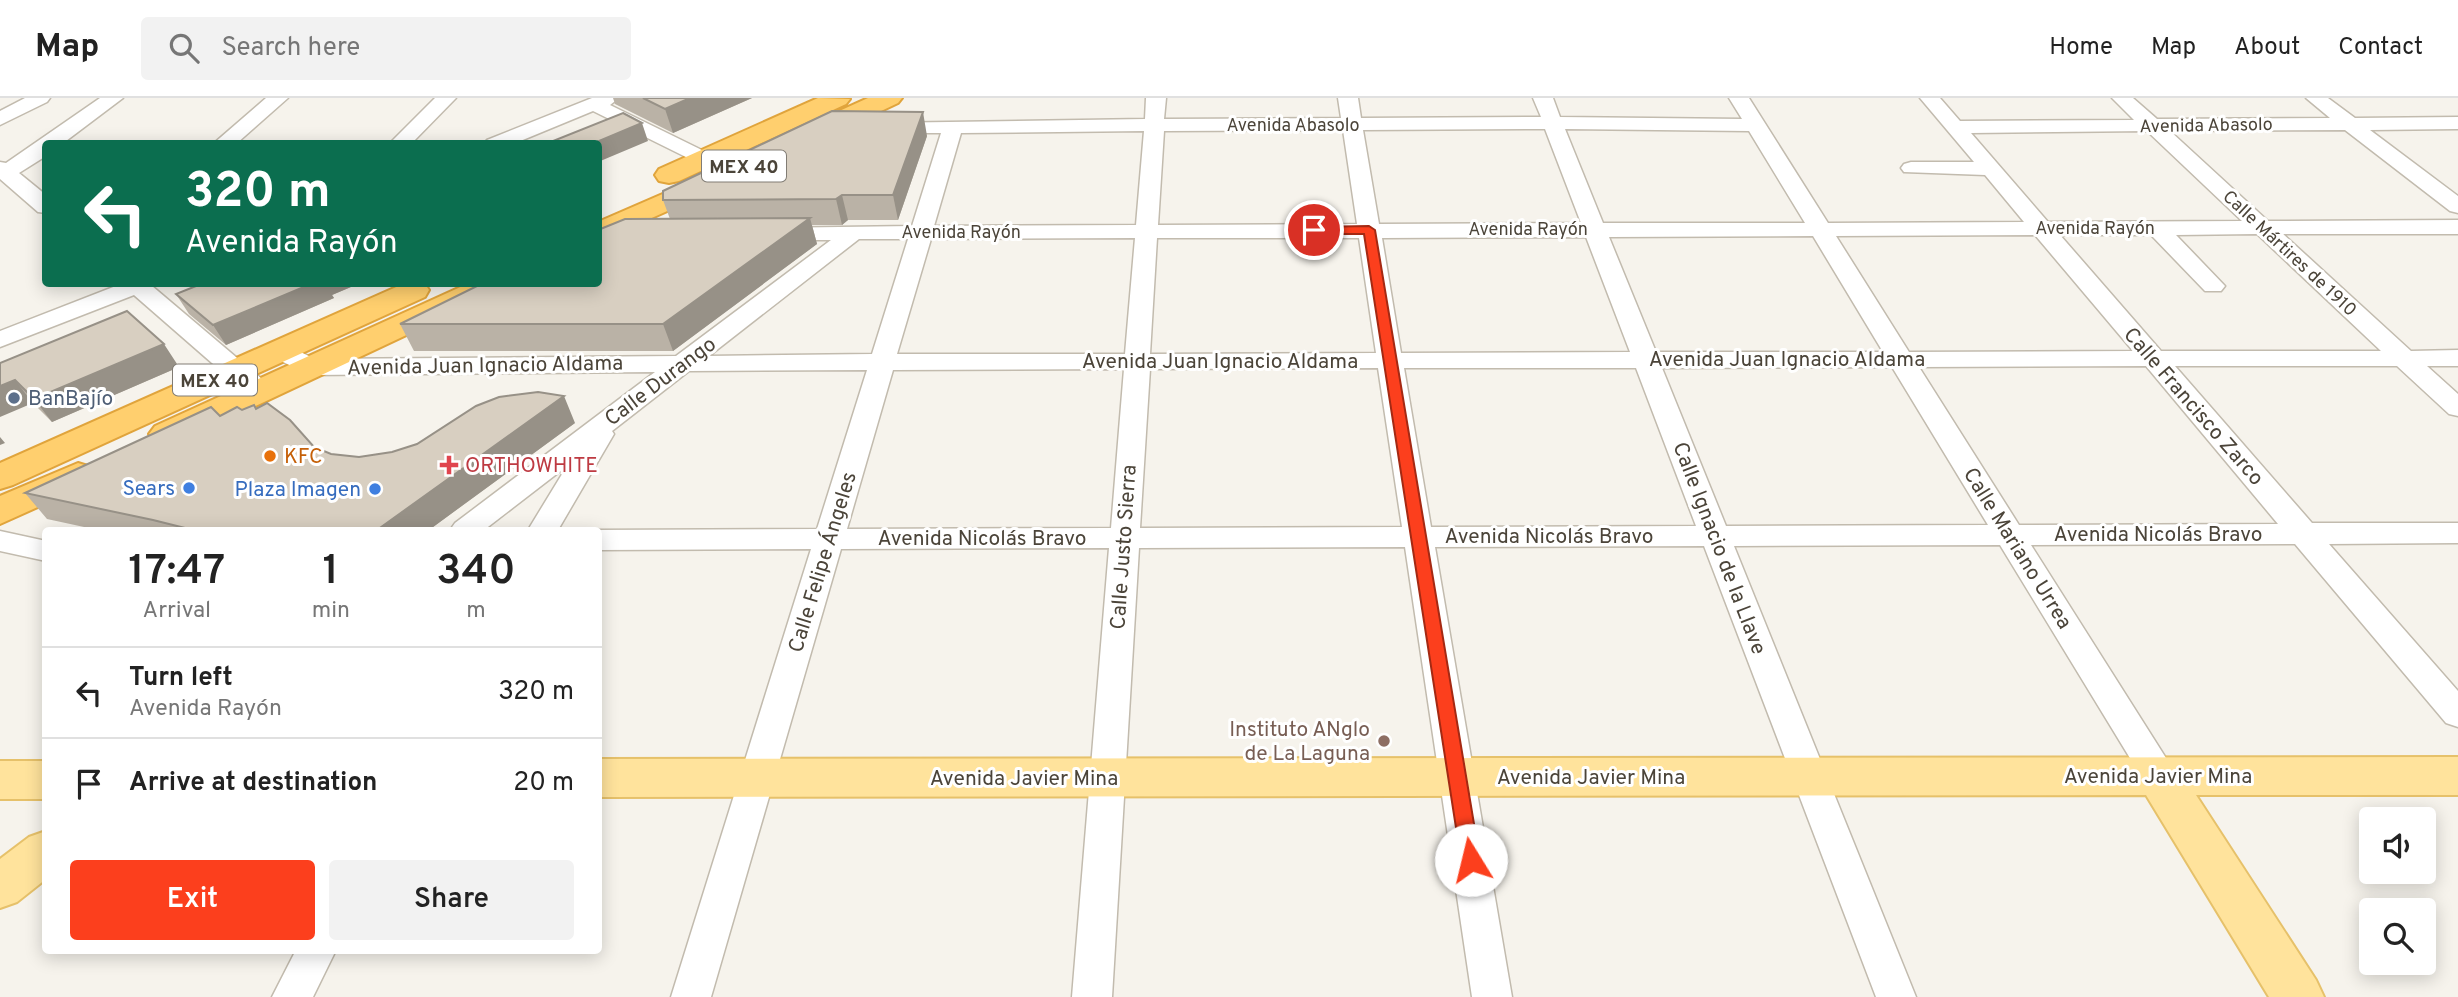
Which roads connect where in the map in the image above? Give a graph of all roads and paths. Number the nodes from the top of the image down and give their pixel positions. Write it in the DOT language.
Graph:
graph roads {
  1 [pos="40,98"];
  2 [pos="113,98"];
  3 [pos="278,98"];
  4 [pos="446,98"];
  5 [pos="839,98"];
  6 [pos="889,98"];
  7 [pos="1739,98"];
  8 [pos="1930,98"];
  9 [pos="2122,98"];
  10 [pos="2316,98"];
  11 [pos="603,100"];
  12 [pos="1350,111"];
  13 [pos="1548,111"];
  14 [pos="1155,112"];
  15 [pos="0,119"];
  16 [pos="2349,123"];
  17 [pos="2458,123"];
  18 [pos="830,125"];
  19 [pos="1756,125"];
  20 [pos="2152,126"];
  21 [pos="953,127"];
  22 [pos="1955,127"];
  23 [pos="54,140"];
  24 [pos="228,140"];
  25 [pos="403,140"];
  26 [pos="504,140"];
  27 [pos="42,148"];
  28 [pos="705,159"];
  29 [pos="1911,168"];
  30 [pos="1991,169"];
  31 [pos="3,171"];
  32 [pos="42,204"];
  33 [pos="602,205"];
  34 [pos="2458,206"];
  35 [pos="2458,227"];
  36 [pos="1820,228"];
  37 [pos="2041,228"];
  38 [pos="2157,228"];
  39 [pos="2262,228"];
  40 [pos="1594,229"];
  41 [pos="1369,230"];
  42 [pos="1147,231"];
  43 [pos="602,232"];
  44 [pos="855,232"];
  45 [pos="922,232"];
  46 [pos="747,233"];
  47 [pos="602,234"];
  48 [pos="653,234"];
  49 [pos="2213,286"];
  50 [pos="131,287"];
  51 [pos="141,287"];
  52 [pos="422,287"];
  53 [pos="484,287"];
  54 [pos="0,340"];
  55 [pos="279,351"];
  56 [pos="2153,358"];
  57 [pos="2404,358"];
  58 [pos="2458,358"];
  59 [pos="1900,359"];
  60 [pos="1390,360"];
  61 [pos="1646,360"];
  62 [pos="1137,361"];
  63 [pos="882,362"];
  64 [pos="684,363"];
  65 [pos="311,367"];
  66 [pos="248,381"];
  67 [pos="2458,408"];
  68 [pos="607,422"];
  69 [pos="0,477"];
  70 [pos="0,511"];
  71 [pos="470,527"];
  72 [pos="545,527"];
  73 [pos="2303,533"];
  74 [pos="2458,533"];
  75 [pos="2009,534"];
  76 [pos="1715,536"];
  77 [pos="1419,537"];
  78 [pos="1124,538"];
  79 [pos="829,539"];
  80 [pos="602,540"];
  81 [pos="0,541"];
  82 [pos="42,550"];
  83 [pos="2458,714"];
  84 [pos="2159,776"];
  85 [pos="2458,776"];
  86 [pos="1458,777"];
  87 [pos="1810,777"];
  88 [pos="602,778"];
  89 [pos="756,778"];
  90 [pos="1107,778"];
  91 [pos="0,780"];
  92 [pos="42,780"];
  93 [pos="42,855"];
  94 [pos="0,887"];
  95 [pos="315,954"];
  96 [pos="292,997"];
  97 [pos="691,997"];
  98 [pos="1092,997"];
  99 [pos="1492,997"];
  100 [pos="1896,997"];
  101 [pos="2298,997"];
  1 -- 15 [label="street"];
  2 -- 23 [label="street"];
  3 -- 24 [label="street"];
  4 -- 25 [label="street"];
  5 -- 28 [label="highway, MEX 40"];
  6 -- 18 [label="highway, MEX 40"];
  7 -- 19 [label="street, Calle Mariano Urrea"];
  8 -- 22 [label="street, Calle Francisco Zarco"];
  9 -- 20 [label="street, Calle Mártires de 1910"];
  10 -- 16 [label="street"];
  11 -- 26 [label="street"];
  11 -- 28 [label="street"];
  12 -- 13 [label="street, Avenida Abasolo"];
  12 -- 14 [label="street, Avenida Abasolo"];
  12 -- 41 [label="street"];
  13 -- 19 [label="street, Avenida Abasolo"];
  13 -- 40 [label="street, Calle Ignacio de la Llave"];
  14 -- 21 [label="street, Avenida Abasolo"];
  14 -- 42 [label="street, Calle Justo Sierra"];
  16 -- 17 [label="street, Avenida Abasolo"];
  16 -- 20 [label="street, Avenida Abasolo"];
  16 -- 34 [label="street"];
  18 -- 21 [label="street, Avenida Abasolo"];
  18 -- 43 [label="highway, MEX 40"];
  19 -- 36 [label="street, Calle Mariano Urrea"];
  20 -- 22 [label="street, Avenida Abasolo"];
  20 -- 39 [label="street, Calle Mártires de 1910"];
  21 -- 45 [label="street, Calle Felipe Ángeles"];
  22 -- 30 [label="street, Calle Francisco Zarco"];
  27 -- 31 [label="street"];
  28 -- 33 [label="highway, MEX 40"];
  29 -- 30 [label="street"];
  30 -- 37 [label="street, Calle Francisco Zarco"];
  31 -- 32 [label="street"];
  35 -- 39 [label="street, Avenida Rayón"];
  36 -- 37 [label="street, Avenida Rayón"];
  36 -- 40 [label="street, Avenida Rayón"];
  36 -- 59 [label="street, Calle Mariano Urrea"];
  37 -- 38 [label="street, Avenida Rayón"];
  37 -- 56 [label="street, Calle Francisco Zarco"];
  38 -- 39 [label="street, Avenida Rayón"];
  38 -- 49 [label="street"];
  39 -- 57 [label="street, Calle Mártires de 1910"];
  40 -- 41 [label="street, Avenida Rayón"];
  40 -- 61 [label="street, Calle Ignacio de la Llave"];
  41 -- 42 [label="street, Avenida Rayón"];
  41 -- 60 [label="street"];
  42 -- 45 [label="street, Avenida Rayón"];
  42 -- 62 [label="street, Calle Justo Sierra"];
  44 -- 45 [label="street, Avenida Rayón"];
  44 -- 46 [label="street, Avenida Rayón"];
  44 -- 64 [label="street, Calle Durango"];
  45 -- 63 [label="street, Calle Felipe Ángeles"];
  47 -- 48 [label="street"];
  50 -- 54 [label="street"];
  51 -- 66 [label="street"];
  52 -- 55 [label="highway, MEX 40"];
  53 -- 65 [label="highway, MEX 40"];
  55 -- 65 [label="street, Avenida Juan Ignacio Aldama"];
  55 -- 66 [label="highway, MEX 40"];
  56 -- 57 [label="street, Avenida Juan Ignacio Aldama"];
  56 -- 59 [label="street, Avenida Juan Ignacio Aldama"];
  56 -- 73 [label="street, Calle Francisco Zarco"];
  57 -- 58 [label="street, Avenida Juan Ignacio Aldama"];
  57 -- 67 [label="street, Calle Mártires de 1910"];
  59 -- 61 [label="street, Avenida Juan Ignacio Aldama"];
  59 -- 75 [label="street, Calle Mariano Urrea"];
  60 -- 61 [label="street, Avenida Juan Ignacio Aldama"];
  60 -- 62 [label="street, Avenida Juan Ignacio Aldama"];
  60 -- 77 [label="street"];
  61 -- 76 [label="street, Calle Ignacio de la Llave"];
  62 -- 63 [label="street, Avenida Juan Ignacio Aldama"];
  62 -- 78 [label="street, Calle Justo Sierra"];
  63 -- 64 [label="street, Avenida Juan Ignacio Aldama"];
  63 -- 79 [label="street, Calle Felipe Ángeles"];
  64 -- 65 [label="street, Avenida Juan Ignacio Aldama"];
  64 -- 68 [label="street, Calle Durango"];
  65 -- 66 [label="highway, MEX 40"];
  66 -- 69 [label="highway, MEX 40"];
  66 -- 70 [label="highway, MEX 40"];
  68 -- 71 [label="street, Calle Durango"];
  68 -- 72 [label="street"];
  73 -- 74 [label="street, Avenida Nicolás Bravo"];
  73 -- 75 [label="street, Avenida Nicolás Bravo"];
  73 -- 83 [label="street, Calle Francisco Zarco"];
  75 -- 76 [label="street, Avenida Nicolás Bravo"];
  75 -- 84 [label="street, Calle Mariano Urrea"];
  76 -- 77 [label="street, Avenida Nicolás Bravo"];
  76 -- 87 [label="street, Calle Ignacio de la Llave"];
  77 -- 78 [label="street, Avenida Nicolás Bravo"];
  77 -- 86 [label="street"];
  78 -- 79 [label="street, Avenida Nicolás Bravo"];
  78 -- 90 [label="street, Calle Justo Sierra"];
  79 -- 80 [label="street, Avenida Nicolás Bravo"];
  79 -- 89 [label="street, Calle Felipe Ángeles"];
  81 -- 82 [label="street"];
  84 -- 85 [label="main road, Avenida Javier Mina"];
  84 -- 87 [label="main road, Avenida Javier Mina"];
  84 -- 101 [label="main road, Calle Mariano Urrea"];
  86 -- 87 [label="main road, Avenida Javier Mina"];
  86 -- 90 [label="main road, Avenida Javier Mina"];
  86 -- 99 [label="street"];
  87 -- 100 [label="street, Calle Ignacio de la Llave"];
  88 -- 89 [label="main road, Avenida Javier Mina"];
  89 -- 90 [label="main road, Avenida Javier Mina"];
  89 -- 97 [label="street, Calle Felipe Ángeles"];
  90 -- 98 [label="street, Calle Justo Sierra"];
  91 -- 92 [label="main road"];
  93 -- 94 [label="main road"];
  95 -- 96 [label="street"];
}
